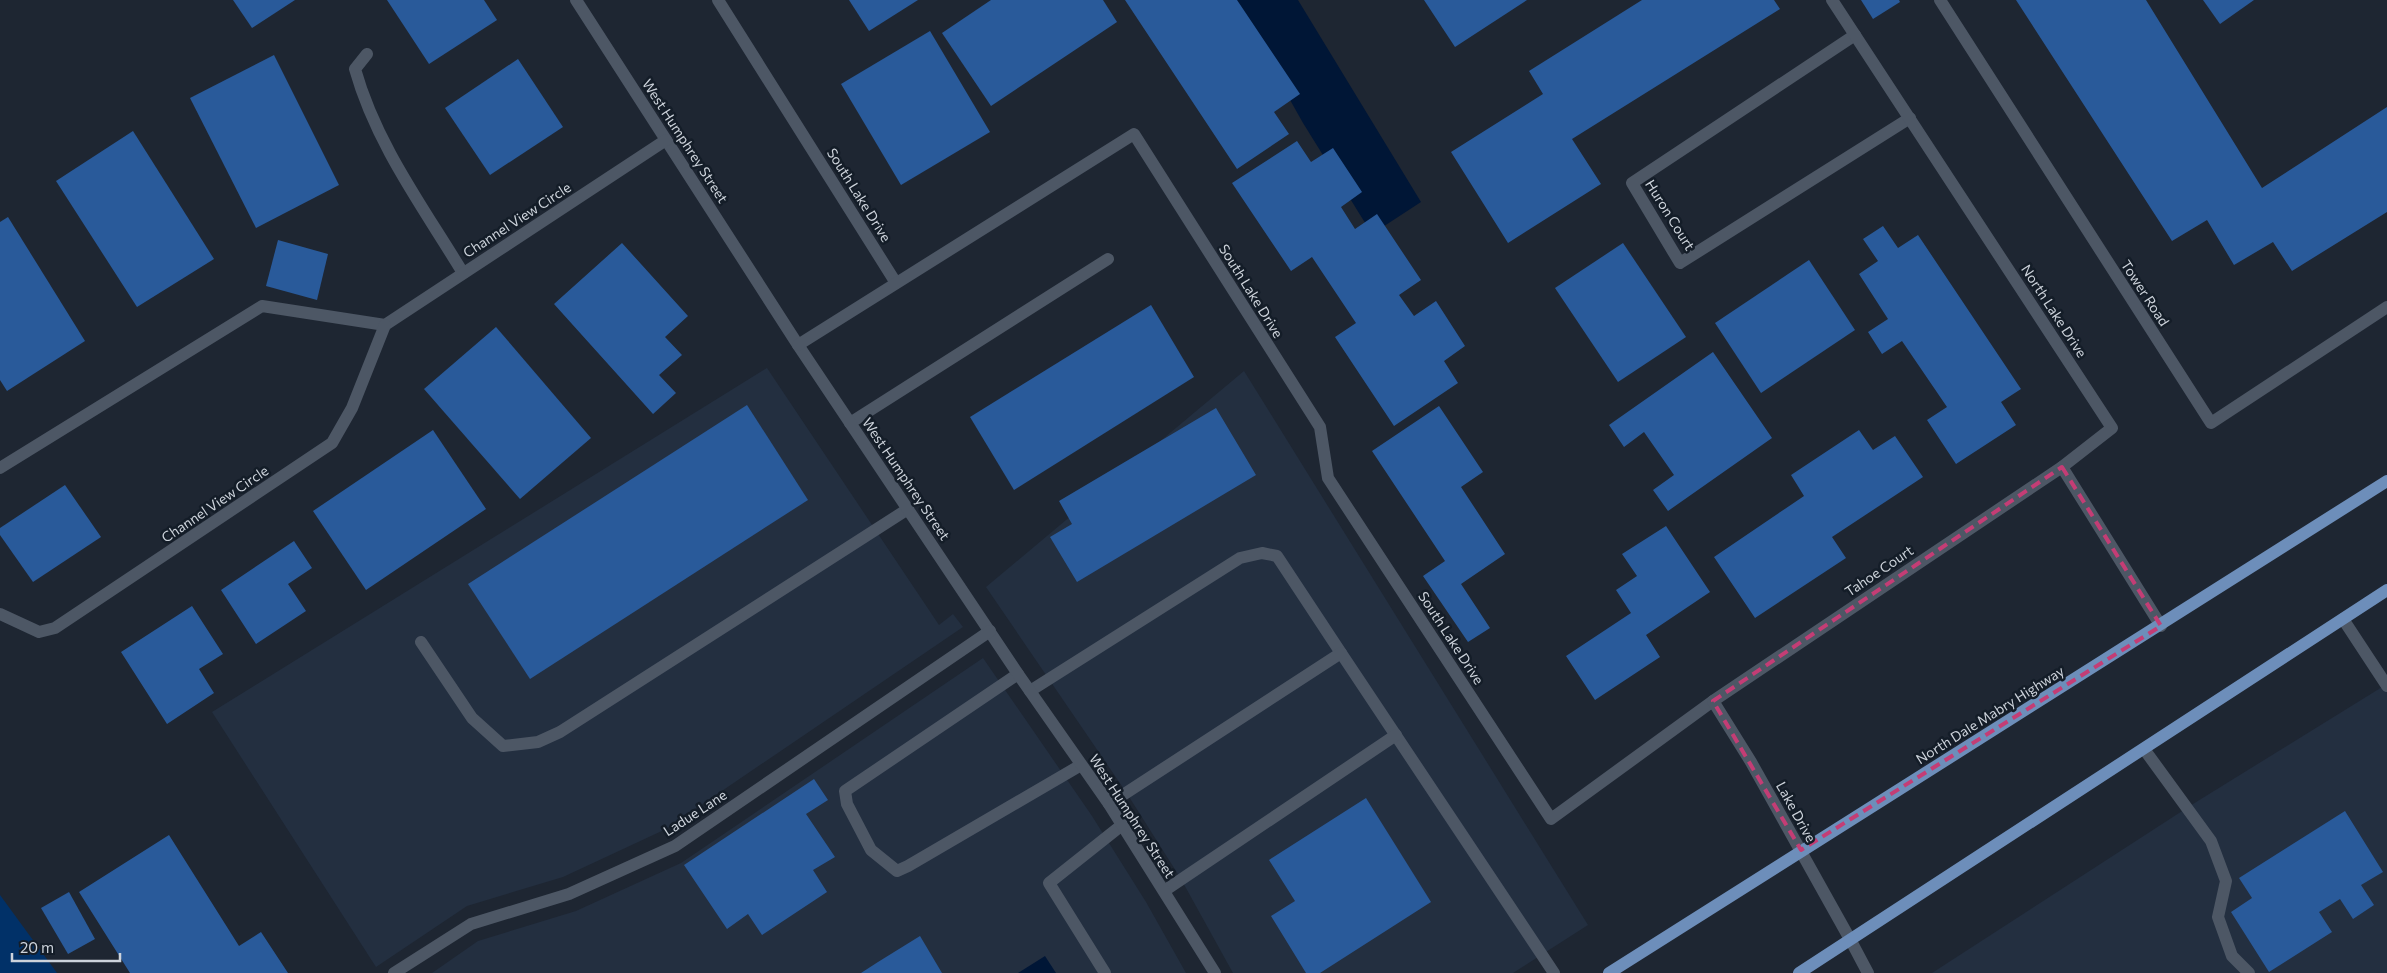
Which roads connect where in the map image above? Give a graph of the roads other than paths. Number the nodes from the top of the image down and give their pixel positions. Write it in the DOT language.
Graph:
graph roads {
  1 [pos="576,0"];
  2 [pos="718,0"];
  3 [pos="1832,0"];
  4 [pos="1940,0"];
  5 [pos="1855,35"];
  6 [pos="367,54"];
  7 [pos="1910,118"];
  8 [pos="666,140"];
  9 [pos="1108,259"];
  10 [pos="464,273"];
  11 [pos="896,283"];
  12 [pos="2387,307"];
  13 [pos="385,325"];
  14 [pos="798,345"];
  15 [pos="850,423"];
  16 [pos="2062,467"];
  17 [pos="0,468"];
  18 [pos="2387,481"];
  19 [pos="908,508"];
  20 [pos="2387,590"];
  21 [pos="0,614"];
  22 [pos="2343,619"];
  23 [pos="2161,626"];
  24 [pos="990,631"];
  25 [pos="421,642"];
  26 [pos="1341,653"];
  27 [pos="1018,674"];
  28 [pos="2387,686"];
  29 [pos="1030,691"];
  30 [pos="1712,700"];
  31 [pos="1396,735"];
  32 [pos="2144,748"];
  33 [pos="1081,765"];
  34 [pos="1109,804"];
  35 [pos="1122,825"];
  36 [pos="1801,850"];
  37 [pos="1164,891"];
  38 [pos="1851,941"];
  39 [pos="394,973"];
  40 [pos="1105,973"];
  41 [pos="1215,973"];
  42 [pos="1554,973"];
  43 [pos="1609,973"];
  44 [pos="1800,973"];
  45 [pos="1868,973"];
  46 [pos="2249,973"];
  1 -- 8 [label="street, West Humphrey Street"];
  2 -- 11 [label="street, South Lake Drive"];
  3 -- 5 [label="street, North Lake Drive"];
  4 -- 12 [label="street, Tower Road"];
  5 -- 7 [label="street, North Lake Drive"];
  5 -- 7 [label="street, Huron Court"];
  6 -- 10 [label="street"];
  7 -- 16 [label="street, North Lake Drive"];
  8 -- 10 [label="street, Channel View Circle"];
  8 -- 14 [label="street, West Humphrey Street"];
  9 -- 15 [label="street"];
  10 -- 13 [label="street, Channel View Circle"];
  11 -- 14 [label="street"];
  11 -- 30 [label="street, South Lake Drive"];
  13 -- 17 [label="street"];
  13 -- 21 [label="street, Channel View Circle"];
  14 -- 15 [label="street, West Humphrey Street"];
  15 -- 19 [label="street, West Humphrey Street"];
  16 -- 23 [label="street"];
  16 -- 30 [label="street, Tahoe Court"];
  18 -- 23 [label="main road, North Dale Mabry Highway"];
  19 -- 24 [label="street, West Humphrey Street"];
  19 -- 25 [label="street"];
  20 -- 22 [label="main road"];
  22 -- 28 [label="street"];
  22 -- 32 [label="main road"];
  23 -- 36 [label="main road, North Dale Mabry Highway"];
  24 -- 27 [label="street, West Humphrey Street"];
  24 -- 39 [label="street, Ladue Lane"];
  26 -- 29 [label="street"];
  26 -- 31 [label="street"];
  26 -- 34 [label="street"];
  27 -- 29 [label="street, West Humphrey Street"];
  27 -- 33 [label="street"];
  29 -- 33 [label="street, West Humphrey Street"];
  30 -- 36 [label="street, Lake Drive"];
  31 -- 37 [label="street"];
  31 -- 42 [label="street"];
  32 -- 38 [label="main road"];
  32 -- 46 [label="street"];
  33 -- 34 [label="street, West Humphrey Street"];
  34 -- 35 [label="street, West Humphrey Street"];
  35 -- 37 [label="street, West Humphrey Street"];
  35 -- 40 [label="street"];
  36 -- 38 [label="street, Lake Drive"];
  36 -- 43 [label="main road, North Dale Mabry Highway"];
  37 -- 41 [label="street, West Humphrey Street"];
  38 -- 44 [label="main road"];
  38 -- 45 [label="street, Lake Drive"];
}
